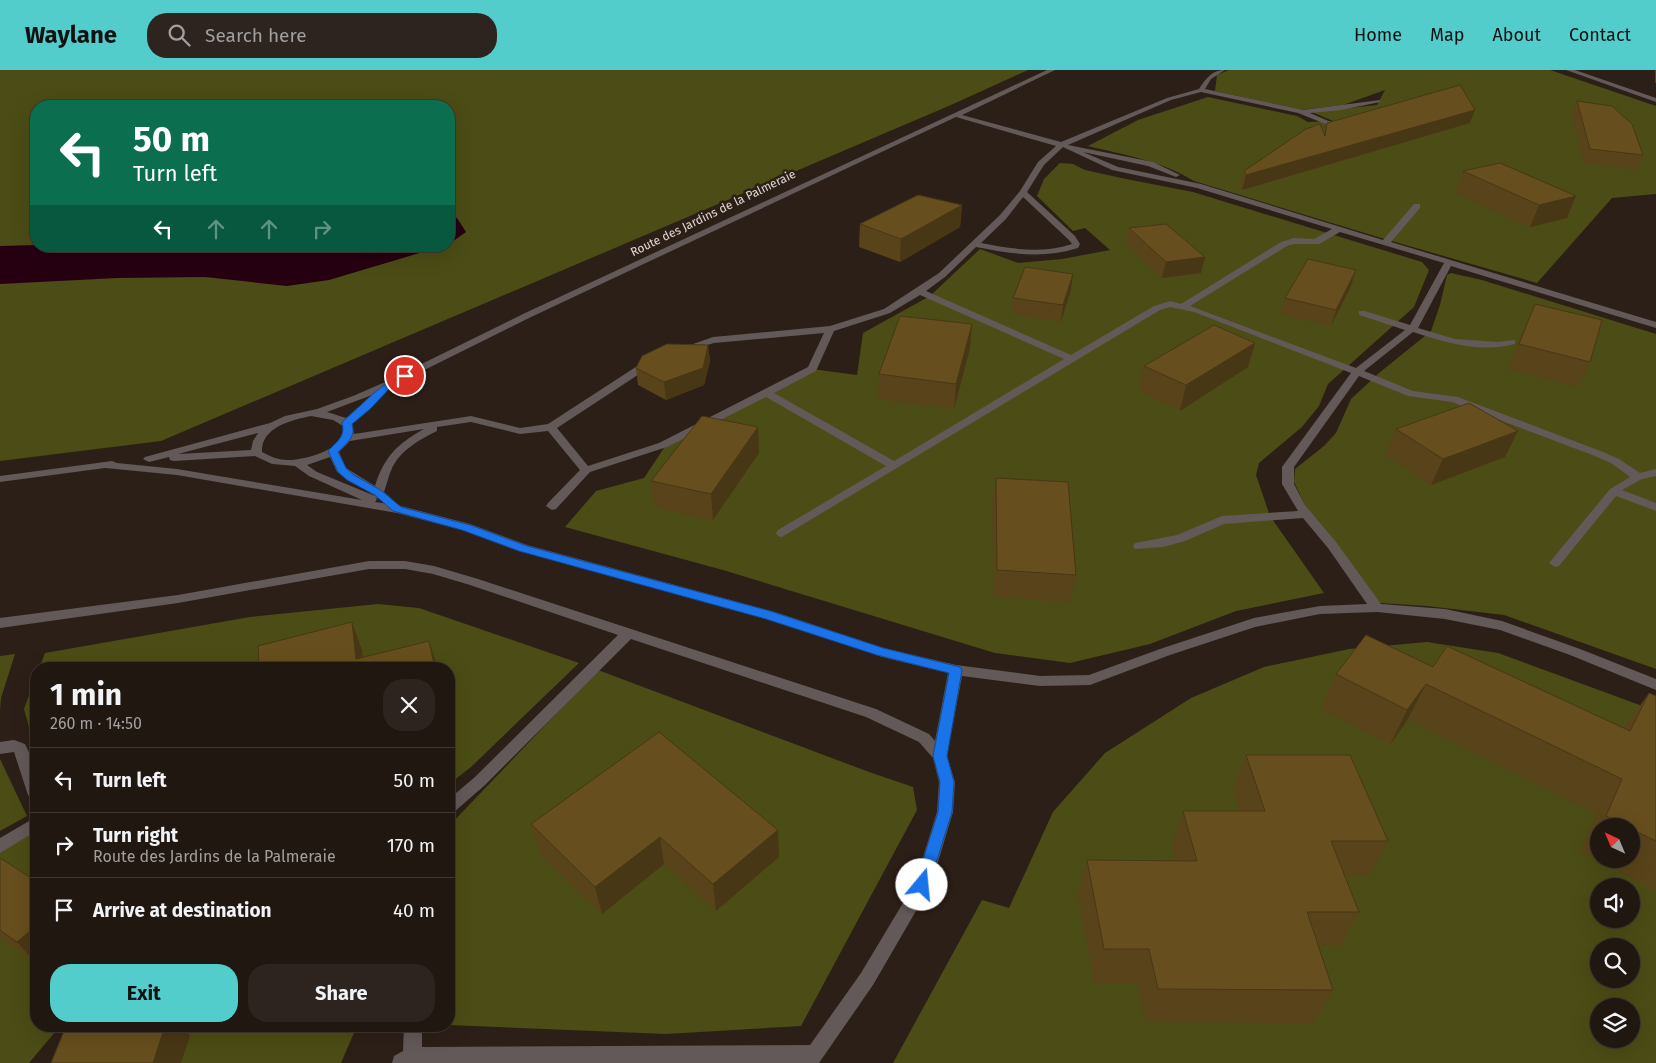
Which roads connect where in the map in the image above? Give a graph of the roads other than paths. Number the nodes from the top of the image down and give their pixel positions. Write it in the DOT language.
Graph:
graph roads {
  1 [pos="1052,70"];
  2 [pos="1222,70"];
  3 [pos="1569,70"];
  4 [pos="1200,90"];
  5 [pos="1656,100"];
  6 [pos="1378,101"];
  7 [pos="1300,111"];
  8 [pos="956,115"];
  9 [pos="1338,127"];
  10 [pos="1065,146"];
  11 [pos="1198,186"];
  12 [pos="1023,192"];
  13 [pos="1417,206"];
  14 [pos="1338,229"];
  15 [pos="1384,243"];
  16 [pos="974,244"];
  17 [pos="1449,262"];
  18 [pos="920,291"];
  19 [pos="1183,306"];
  20 [pos="1362,313"];
  21 [pos="1656,325"];
  22 [pos="1412,328"];
  23 [pos="831,329"];
  24 [pos="1512,342"];
  25 [pos="678,351"];
  26 [pos="661,358"];
  27 [pos="1072,359"];
  28 [pos="1357,372"];
  29 [pos="387,385"];
  30 [pos="767,393"];
  31 [pos="307,414"];
  32 [pos="347,423"];
  33 [pos="274,425"];
  34 [pos="439,425"];
  35 [pos="551,427"];
  36 [pos="346,438"];
  37 [pos="333,451"];
  38 [pos="257,453"];
  39 [pos="149,459"];
  40 [pos="297,463"];
  41 [pos="105,465"];
  42 [pos="895,466"];
  43 [pos="586,470"];
  44 [pos="1656,472"];
  45 [pos="1638,477"];
  46 [pos="0,479"];
  47 [pos="1614,491"];
  48 [pos="378,493"];
  49 [pos="552,506"];
  50 [pos="1656,508"];
  51 [pos="397,509"];
  52 [pos="1306,514"];
  53 [pos="782,533"];
  54 [pos="1139,546"];
  55 [pos="1555,563"];
  56 [pos="1377,608"];
  57 [pos="0,623"];
  58 [pos="628,633"];
  59 [pos="956,670"];
  60 [pos="1656,686"];
  61 [pos="0,748"];
  62 [pos="940,756"];
  63 [pos="30,777"];
  64 [pos="455,803"];
  65 [pos="30,827"];
  66 [pos="0,846"];
  67 [pos="412,1032"];
  68 [pos="811,1058"];
  69 [pos="406,1060"];
  1 -- 8 [label="street, Route des Jardins de la Palmeraie"];
  2 -- 4 [label="street"];
  3 -- 5 [label="street"];
  4 -- 7 [label="street"];
  4 -- 10 [label="street"];
  6 -- 7 [label="street"];
  7 -- 9 [label="street"];
  8 -- 10 [label="street"];
  8 -- 29 [label="street, Route des Jardins de la Palmeraie"];
  10 -- 11 [label="street"];
  10 -- 11 [label="street"];
  10 -- 12 [label="street"];
  11 -- 14 [label="street"];
  12 -- 16 [label="street"];
  12 -- 16 [label="street"];
  13 -- 15 [label="street"];
  14 -- 15 [label="street"];
  14 -- 19 [label="street"];
  15 -- 17 [label="street"];
  16 -- 18 [label="street"];
  17 -- 21 [label="street"];
  17 -- 22 [label="street"];
  18 -- 23 [label="street"];
  18 -- 27 [label="street"];
  19 -- 27 [label="street"];
  19 -- 28 [label="street"];
  20 -- 22 [label="street"];
  22 -- 24 [label="street"];
  22 -- 28 [label="street"];
  23 -- 25 [label="street"];
  23 -- 30 [label="street"];
  26 -- 35 [label="street"];
  27 -- 42 [label="street"];
  28 -- 45 [label="street"];
  28 -- 52 [label="street"];
  29 -- 31 [label="street, Route des Jardins de la Palmeraie"];
  29 -- 32 [label="street, Route des Jardins de la Palmeraie"];
  30 -- 42 [label="street"];
  30 -- 43 [label="street"];
  31 -- 32 [label="street, Route des Jardins de la Palmeraie"];
  31 -- 33 [label="street, Route des Jardins de la Palmeraie"];
  32 -- 36 [label="street"];
  33 -- 38 [label="street, Route des Jardins de la Palmeraie"];
  33 -- 39 [label="street, Route des Jardins de la Palmeraie"];
  34 -- 35 [label="street"];
  34 -- 36 [label="street"];
  34 -- 48 [label="street"];
  35 -- 43 [label="street"];
  36 -- 37 [label="street, Route des Jardins de la Palmeraie"];
  37 -- 40 [label="street, Route des Jardins de la Palmeraie"];
  37 -- 48 [label="street"];
  38 -- 39 [label="street, Route des Jardins de la Palmeraie"];
  38 -- 40 [label="street, Route des Jardins de la Palmeraie"];
  39 -- 41 [label="street, Route des Jardins de la Palmeraie"];
  40 -- 51 [label="street"];
  41 -- 46 [label="street, Route des Jardins de la Palmeraie"];
  41 -- 51 [label="street"];
  42 -- 53 [label="street"];
  43 -- 49 [label="street"];
  44 -- 45 [label="street"];
  45 -- 47 [label="street"];
  47 -- 50 [label="street"];
  47 -- 55 [label="street"];
  48 -- 51 [label="street"];
  51 -- 59 [label="street"];
  52 -- 54 [label="street"];
  52 -- 56 [label="street"];
  56 -- 59 [label="street"];
  56 -- 60 [label="street"];
  57 -- 58 [label="street"];
  58 -- 62 [label="street"];
  58 -- 64 [label="street"];
  59 -- 62 [label="street"];
  61 -- 63 [label="street"];
  62 -- 68 [label="street"];
  65 -- 66 [label="street"];
  67 -- 69 [label="street"];
  68 -- 69 [label="street"];
}
